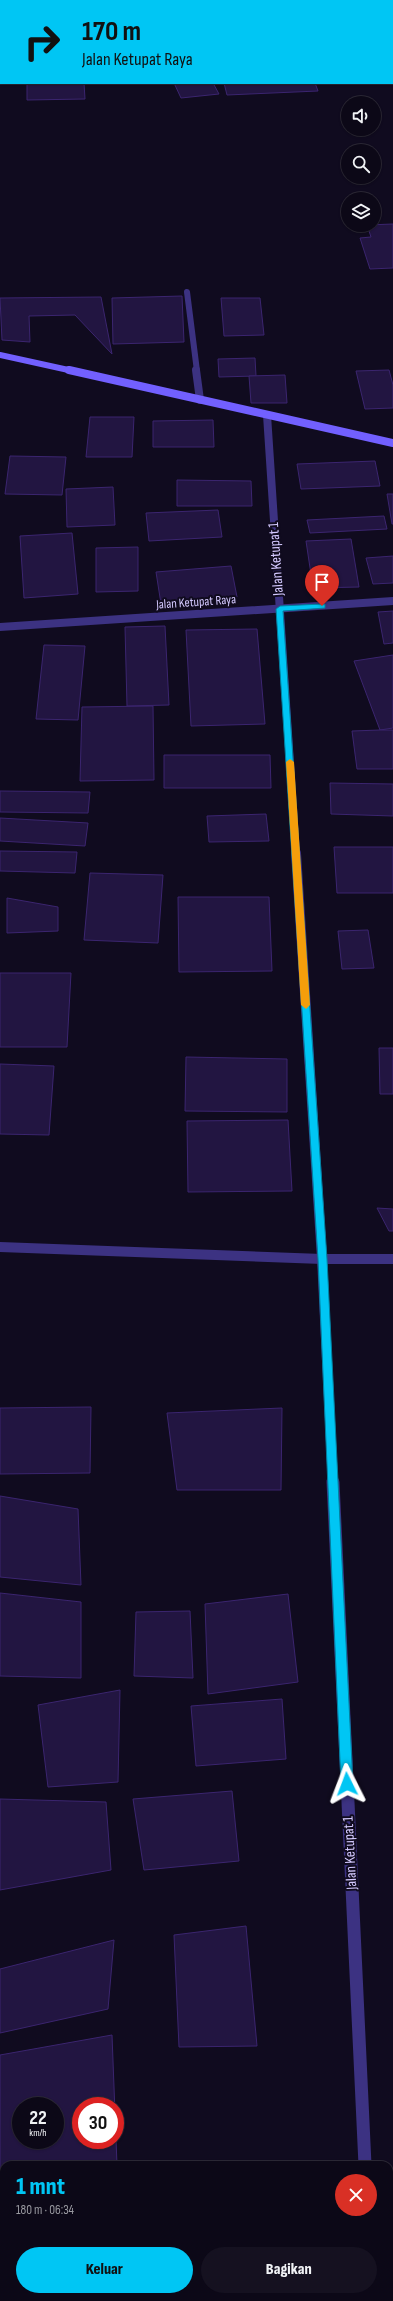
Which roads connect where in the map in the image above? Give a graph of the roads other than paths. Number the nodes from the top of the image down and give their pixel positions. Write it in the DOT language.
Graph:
graph roads {
  1 [pos="187,292"];
  2 [pos="0,356"];
  3 [pos="200,400"];
  4 [pos="267,415"];
  5 [pos="393,443"];
  6 [pos="393,601"];
  7 [pos="280,609"];
  8 [pos="0,627"];
  9 [pos="0,1247"];
  10 [pos="322,1259"];
  11 [pos="393,1259"];
  12 [pos="365,2161"];
  1 -- 3 [label="street"];
  2 -- 3 [label="street"];
  3 -- 4 [label="street"];
  4 -- 5 [label="street"];
  4 -- 7 [label="street, Jalan Ketupat 1"];
  6 -- 7 [label="street, Jalan Ketupat Raya"];
  7 -- 8 [label="street, Jalan Ketupat Raya"];
  7 -- 10 [label="street, Jalan Ketupat 1"];
  9 -- 10 [label="street"];
  10 -- 11 [label="street"];
  10 -- 12 [label="street, Jalan Ketupat 1"];
}
